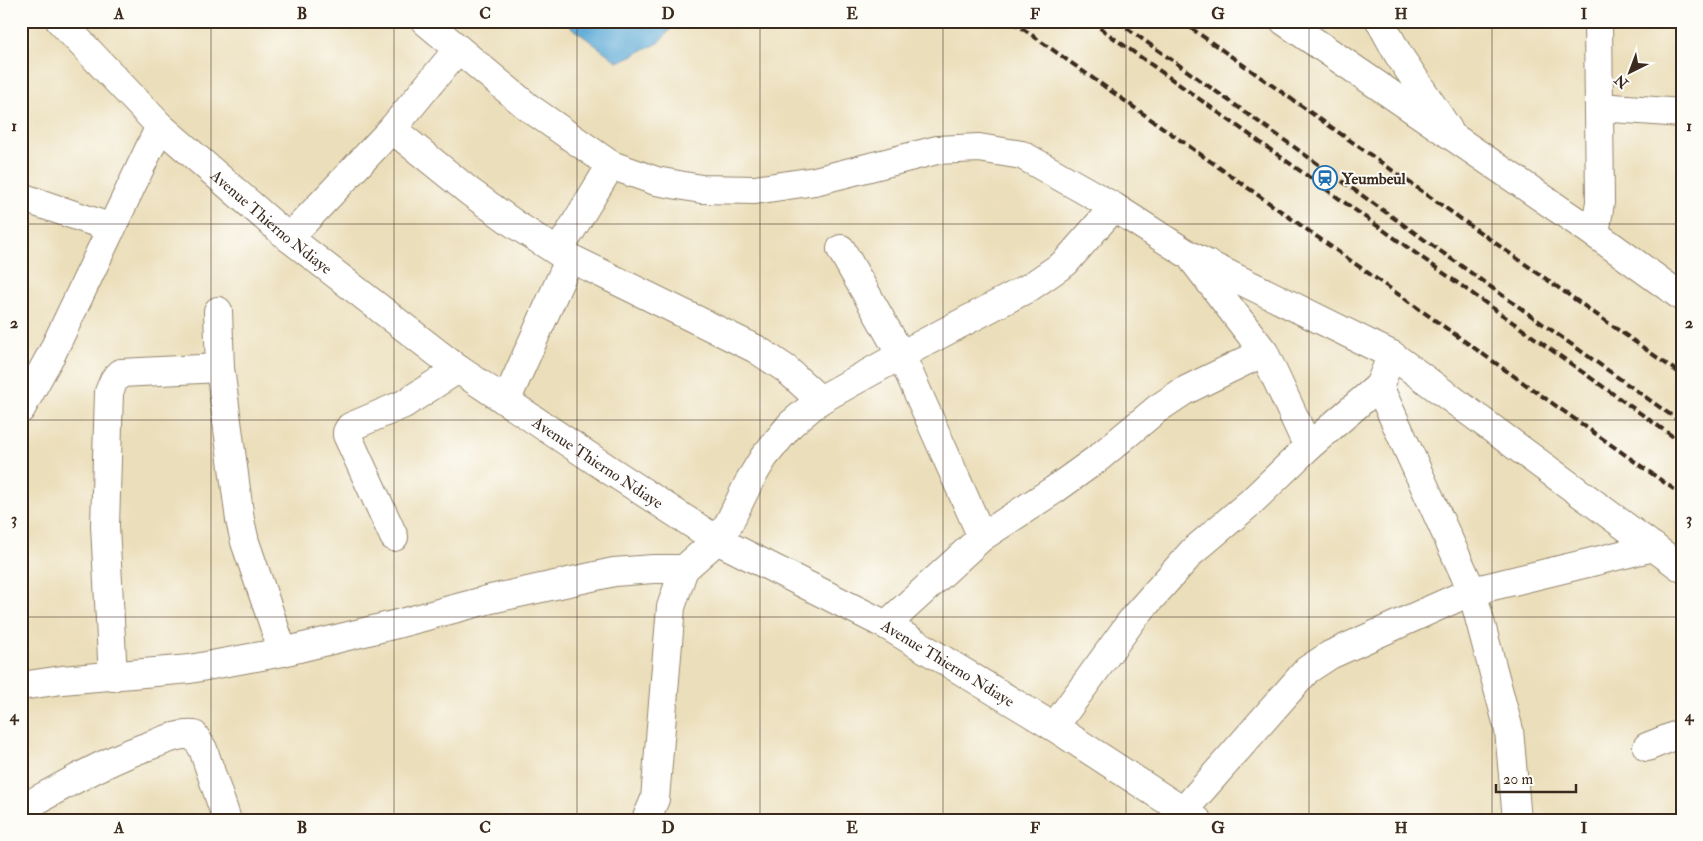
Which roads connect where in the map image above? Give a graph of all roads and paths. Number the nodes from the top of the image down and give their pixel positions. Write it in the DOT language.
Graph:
graph roads {
  1 [pos="60,21"];
  2 [pos="425,21"];
  3 [pos="1284,21"];
  4 [pos="1380,21"];
  5 [pos="1598,21"];
  6 [pos="458,49"];
  7 [pos="1599,107"];
  8 [pos="1682,113"];
  9 [pos="160,126"];
  10 [pos="392,129"];
  11 [pos="1456,140"];
  12 [pos="611,165"];
  13 [pos="21,197"];
  14 [pos="1114,207"];
  15 [pos="112,228"];
  16 [pos="1595,234"];
  17 [pos="289,238"];
  18 [pos="842,249"];
  19 [pos="564,255"];
  20 [pos="1190,255"];
  21 [pos="1682,297"];
  22 [pos="218,311"];
  23 [pos="1264,352"];
  24 [pos="901,355"];
  25 [pos="1392,355"];
  26 [pos="220,368"];
  27 [pos="458,368"];
  28 [pos="1379,386"];
  29 [pos="820,400"];
  30 [pos="506,401"];
  31 [pos="21,409"];
  32 [pos="1308,447"];
  33 [pos="394,537"];
  34 [pos="982,537"];
  35 [pos="717,540"];
  36 [pos="1654,547"];
  37 [pos="1682,568"];
  38 [pos="684,569"];
  39 [pos="1472,591"];
  40 [pos="886,625"];
  41 [pos="283,652"];
  42 [pos="113,677"];
  43 [pos="21,686"];
  44 [pos="1054,727"];
  45 [pos="1682,733"];
  46 [pos="1647,747"];
  47 [pos="21,810"];
  48 [pos="1190,815"];
  49 [pos="227,820"];
  50 [pos="646,820"];
  51 [pos="1517,820"];
  1 -- 9 [label="street, Avenue Thierno Ndiaye"];
  2 -- 6 [label="street"];
  3 -- 11 [label="street"];
  4 -- 11 [label="street"];
  5 -- 7 [label="street"];
  6 -- 10 [label="street"];
  6 -- 12 [label="street"];
  7 -- 8 [label="street"];
  7 -- 16 [label="street"];
  9 -- 15 [label="street"];
  9 -- 17 [label="street, Avenue Thierno Ndiaye"];
  10 -- 17 [label="street"];
  10 -- 19 [label="street"];
  11 -- 16 [label="street"];
  12 -- 14 [label="street"];
  12 -- 19 [label="street"];
  13 -- 15 [label="street"];
  14 -- 20 [label="street"];
  14 -- 24 [label="street"];
  15 -- 31 [label="street"];
  16 -- 21 [label="street"];
  17 -- 27 [label="street, Avenue Thierno Ndiaye"];
  18 -- 24 [label="street"];
  19 -- 29 [label="street"];
  19 -- 30 [label="street"];
  20 -- 23 [label="street"];
  20 -- 25 [label="street"];
  22 -- 26 [label="street"];
  23 -- 32 [label="street"];
  23 -- 34 [label="street"];
  24 -- 29 [label="street"];
  24 -- 34 [label="street"];
  25 -- 28 [label="street"];
  25 -- 36 [label="street"];
  26 -- 41 [label="street"];
  26 -- 42 [label="street"];
  27 -- 30 [label="street, Avenue Thierno Ndiaye"];
  27 -- 33 [label="street"];
  28 -- 32 [label="street"];
  28 -- 39 [label="street"];
  29 -- 35 [label="street"];
  30 -- 35 [label="street, Avenue Thierno Ndiaye"];
  32 -- 44 [label="street"];
  34 -- 40 [label="street"];
  35 -- 38 [label="street"];
  35 -- 40 [label="street, Avenue Thierno Ndiaye"];
  36 -- 37 [label="street"];
  36 -- 39 [label="street"];
  38 -- 41 [label="street"];
  38 -- 50 [label="street"];
  39 -- 48 [label="street"];
  39 -- 51 [label="street"];
  40 -- 44 [label="street, Avenue Thierno Ndiaye"];
  41 -- 42 [label="street"];
  42 -- 43 [label="street"];
  44 -- 48 [label="street, Avenue Thierno Ndiaye"];
  45 -- 46 [label="street"];
  47 -- 49 [label="street"];
}
